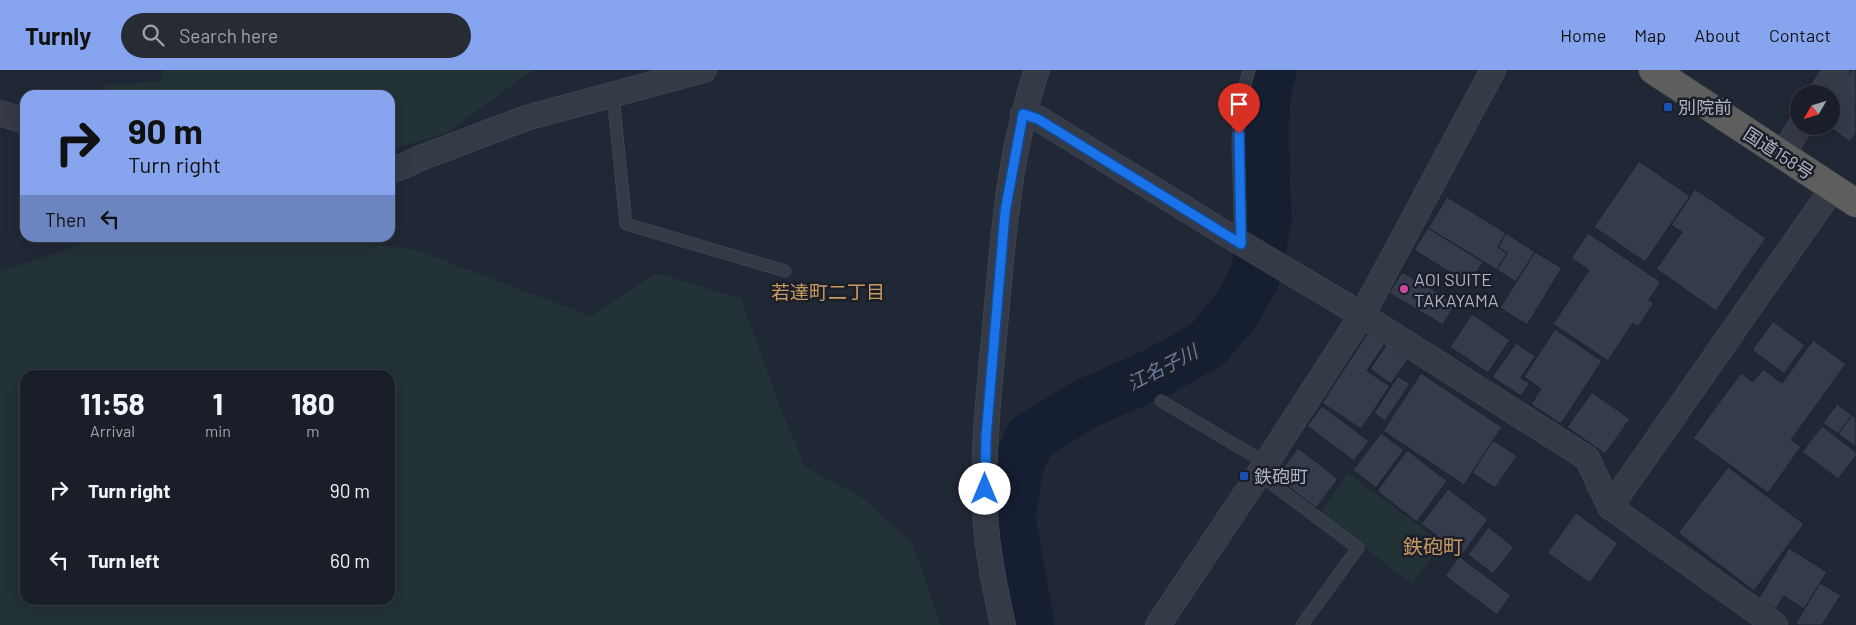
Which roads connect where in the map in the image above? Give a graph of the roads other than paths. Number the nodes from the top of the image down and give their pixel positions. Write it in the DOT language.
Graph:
graph roads {
  1 [pos="704,70"];
  2 [pos="1037,70"];
  3 [pos="1249,70"];
  4 [pos="1493,70"];
  5 [pos="1653,70"];
  6 [pos="1836,70"];
  7 [pos="1827,85"];
  8 [pos="613,95"];
  9 [pos="0,113"];
  10 [pos="1023,114"];
  11 [pos="20,119"];
  12 [pos="1794,135"];
  13 [pos="1782,155"];
  14 [pos="395,168"];
  15 [pos="1832,188"];
  16 [pos="1856,203"];
  17 [pos="1241,244"];
  18 [pos="785,271"];
  19 [pos="1362,315"];
  20 [pos="1161,400"];
  21 [pos="1262,469"];
  22 [pos="1610,507"];
  23 [pos="1166,622"];
  24 [pos="1003,625"];
  25 [pos="1302,625"];
  26 [pos="1775,625"];
  1 -- 8 [label="street"];
  2 -- 10 [label="street"];
  3 -- 17 [label="lane"];
  4 -- 19 [label="street"];
  5 -- 13 [label="highway, 国道158号"];
  6 -- 7 [label="street"];
  8 -- 14 [label="street"];
  8 -- 18 [label="lane"];
  9 -- 11 [label="street"];
  10 -- 17 [label="street"];
  10 -- 24 [label="street"];
  12 -- 13 [label="street"];
  13 -- 15 [label="highway, 国道158号"];
  15 -- 16 [label="highway, 国道158号"];
  15 -- 22 [label="street"];
  17 -- 19 [label="street"];
  19 -- 21 [label="street"];
  19 -- 22 [label="street"];
  20 -- 21 [label="lane"];
  21 -- 23 [label="street"];
  21 -- 25 [label="lane"];
  22 -- 26 [label="street"];
}
